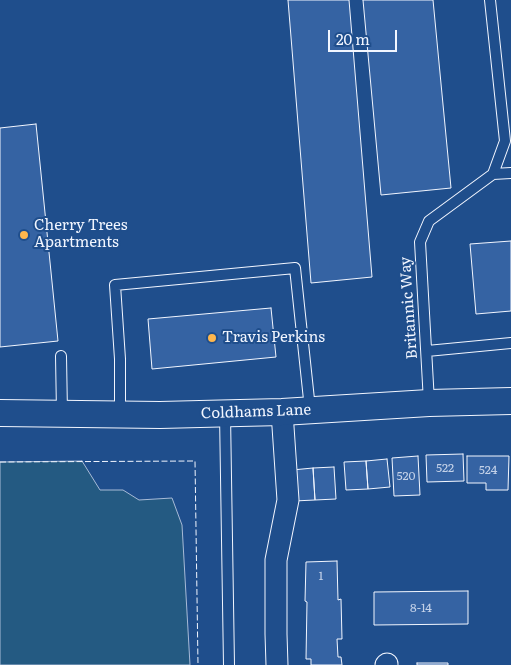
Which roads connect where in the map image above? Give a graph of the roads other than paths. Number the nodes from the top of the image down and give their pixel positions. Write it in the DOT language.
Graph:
graph roads {
  1 [pos="490,0"];
  2 [pos="511,173"];
  3 [pos="492,174"];
  4 [pos="511,343"];
  5 [pos="427,351"];
  6 [pos="61,356"];
  7 [pos="511,401"];
  8 [pos="429,402"];
  9 [pos="310,411"];
  10 [pos="282,412"];
  11 [pos="0,413"];
  12 [pos="62,414"];
  13 [pos="120,414"];
  14 [pos="224,414"];
  15 [pos="229,665"];
  16 [pos="277,665"];
  1 -- 3 [label="lane"];
  2 -- 3 [label="lane"];
  3 -- 5 [label="lane, Britannic Way"];
  4 -- 5 [label="lane"];
  5 -- 8 [label="lane, Britannic Way"];
  6 -- 12 [label="lane"];
  7 -- 8 [label="street, Coldhams Lane"];
  8 -- 9 [label="street, Coldhams Lane"];
  9 -- 10 [label="street, Coldhams Lane"];
  9 -- 13 [label="lane"];
  10 -- 14 [label="street, Coldhams Lane"];
  10 -- 16 [label="street"];
  11 -- 12 [label="street, Coldhams Lane"];
  12 -- 13 [label="street, Coldhams Lane"];
  13 -- 14 [label="street, Coldhams Lane"];
  14 -- 15 [label="lane"];
}
